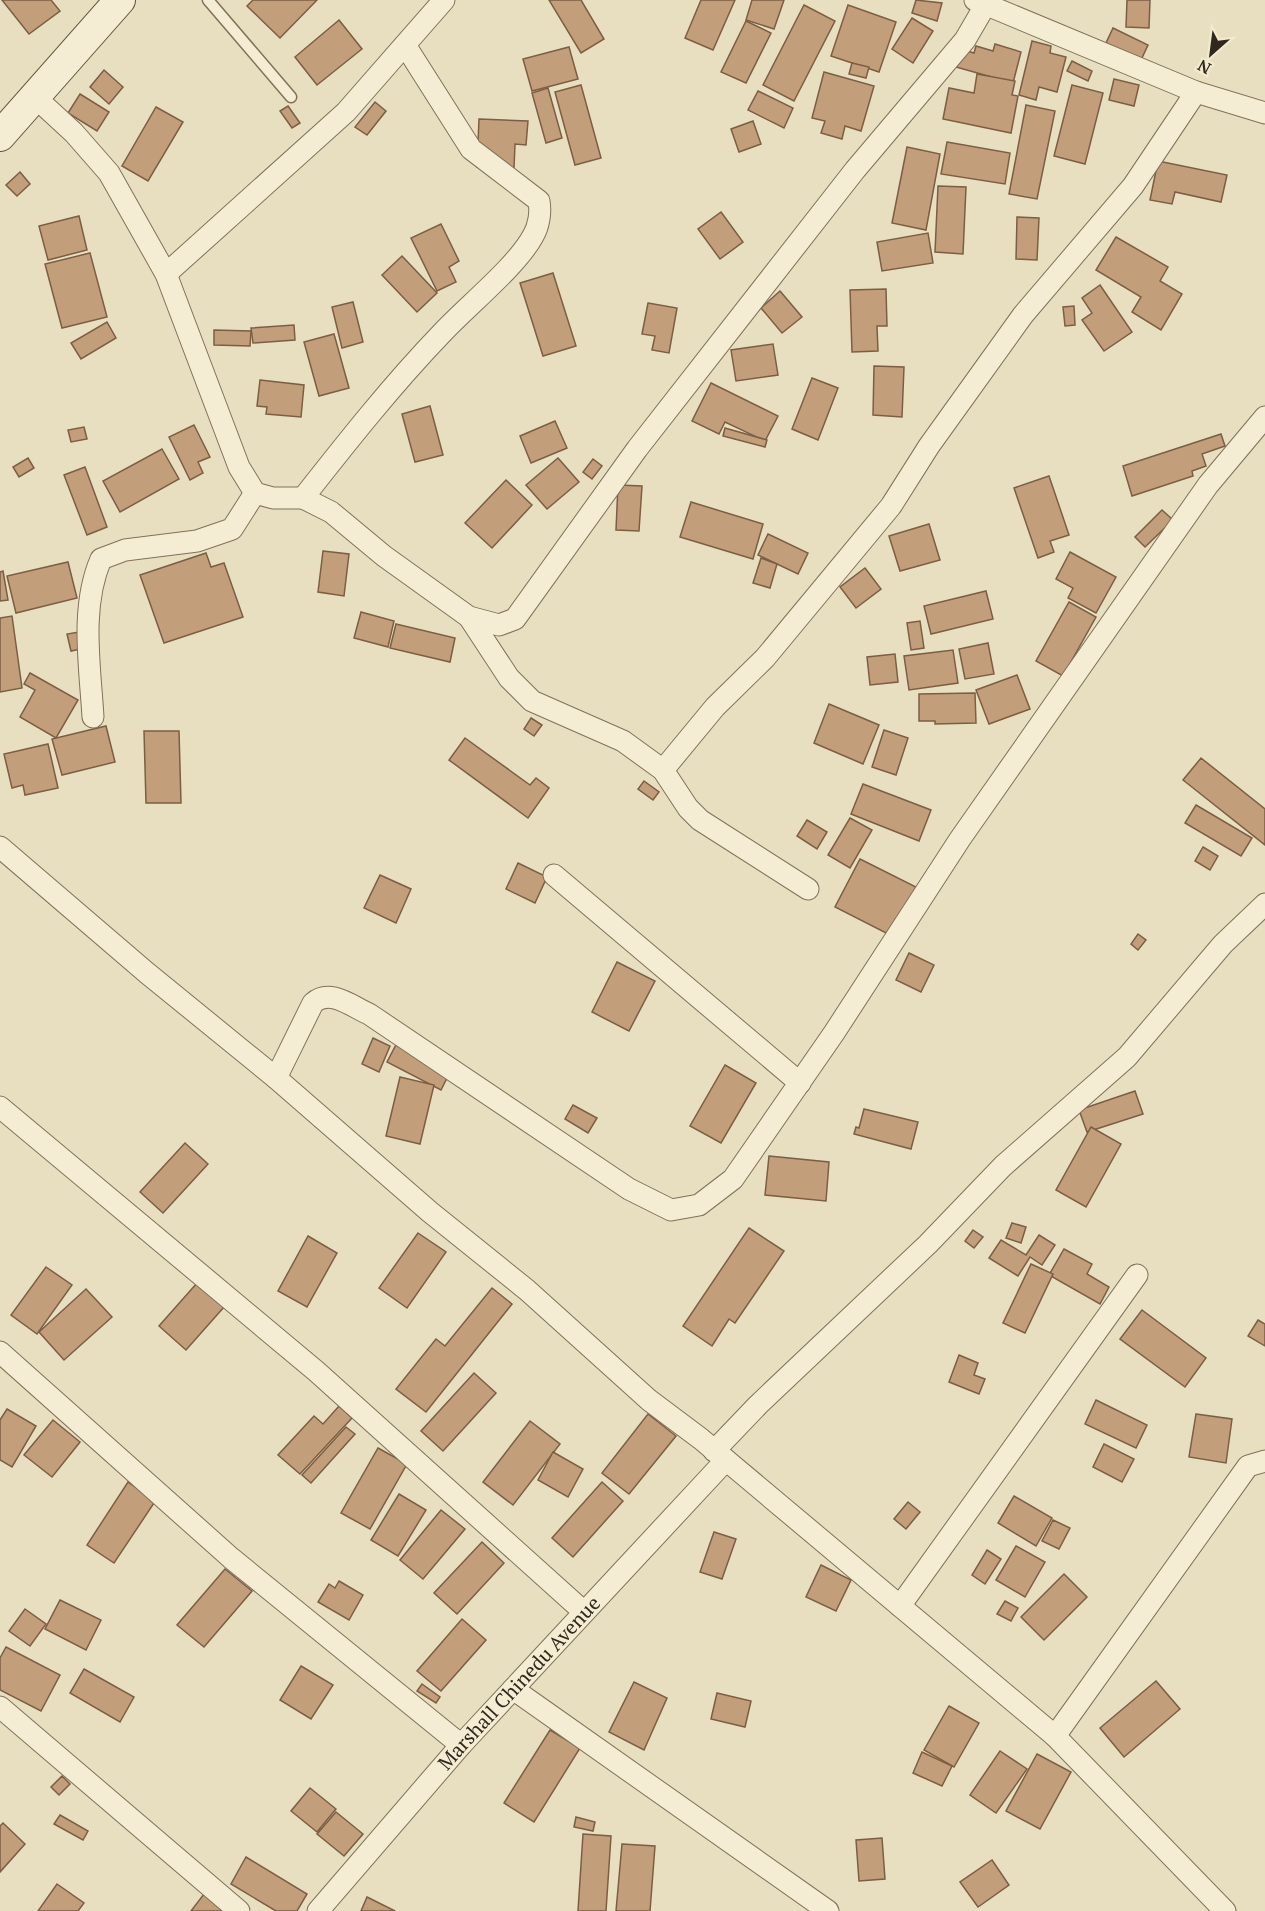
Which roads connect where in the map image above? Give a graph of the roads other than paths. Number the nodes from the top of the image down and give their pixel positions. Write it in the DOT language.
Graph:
graph roads {
  1 [pos="120,0"];
  2 [pos="208,0"];
  3 [pos="444,0"];
  4 [pos="980,2"];
  5 [pos="405,45"];
  6 [pos="1196,92"];
  7 [pos="35,97"];
  8 [pos="291,97"];
  9 [pos="1265,113"];
  10 [pos="0,136"];
  11 [pos="166,274"];
  12 [pos="1265,417"];
  13 [pos="255,493"];
  14 [pos="303,498"];
  15 [pos="469,617"];
  16 [pos="93,717"];
  17 [pos="663,770"];
  18 [pos="0,847"];
  19 [pos="554,875"];
  20 [pos="808,889"];
  21 [pos="1265,904"];
  22 [pos="276,1078"];
  23 [pos="800,1083"];
  24 [pos="0,1107"];
  25 [pos="1137,1275"];
  26 [pos="0,1352"];
  27 [pos="720,1455"];
  28 [pos="1265,1461"];
  29 [pos="900,1606"];
  30 [pos="584,1612"];
  31 [pos="513,1689"];
  32 [pos="0,1707"];
  33 [pos="1055,1736"];
  34 [pos="461,1745"];
  35 [pos="239,1911"];
  36 [pos="318,1911"];
  37 [pos="828,1911"];
  38 [pos="1225,1911"];
  1 -- 7 [label="main road"];
  2 -- 8 [label="lane"];
  3 -- 5 [label="street"];
  4 -- 6 [label="street"];
  4 -- 15 [label="street"];
  5 -- 11 [label="street"];
  5 -- 14 [label="street"];
  6 -- 9 [label="street"];
  6 -- 17 [label="street"];
  7 -- 10 [label="main road"];
  7 -- 11 [label="street"];
  11 -- 13 [label="street"];
  12 -- 23 [label="street"];
  13 -- 14 [label="street"];
  13 -- 16 [label="street"];
  14 -- 15 [label="street"];
  15 -- 17 [label="street"];
  17 -- 20 [label="street"];
  18 -- 22 [label="street"];
  19 -- 23 [label="street"];
  21 -- 27 [label="street, Marshall Chinedu Avenue"];
  22 -- 23 [label="street"];
  22 -- 27 [label="street"];
  24 -- 30 [label="street"];
  25 -- 29 [label="street"];
  26 -- 34 [label="street"];
  27 -- 29 [label="street"];
  27 -- 30 [label="street, Marshall Chinedu Avenue"];
  28 -- 33 [label="street"];
  29 -- 33 [label="street"];
  30 -- 31 [label="street, Marshall Chinedu Avenue"];
  31 -- 34 [label="street, Marshall Chinedu Avenue"];
  31 -- 37 [label="street"];
  32 -- 35 [label="street"];
  33 -- 38 [label="street"];
  34 -- 36 [label="street, Marshall Chinedu Avenue"];
}
